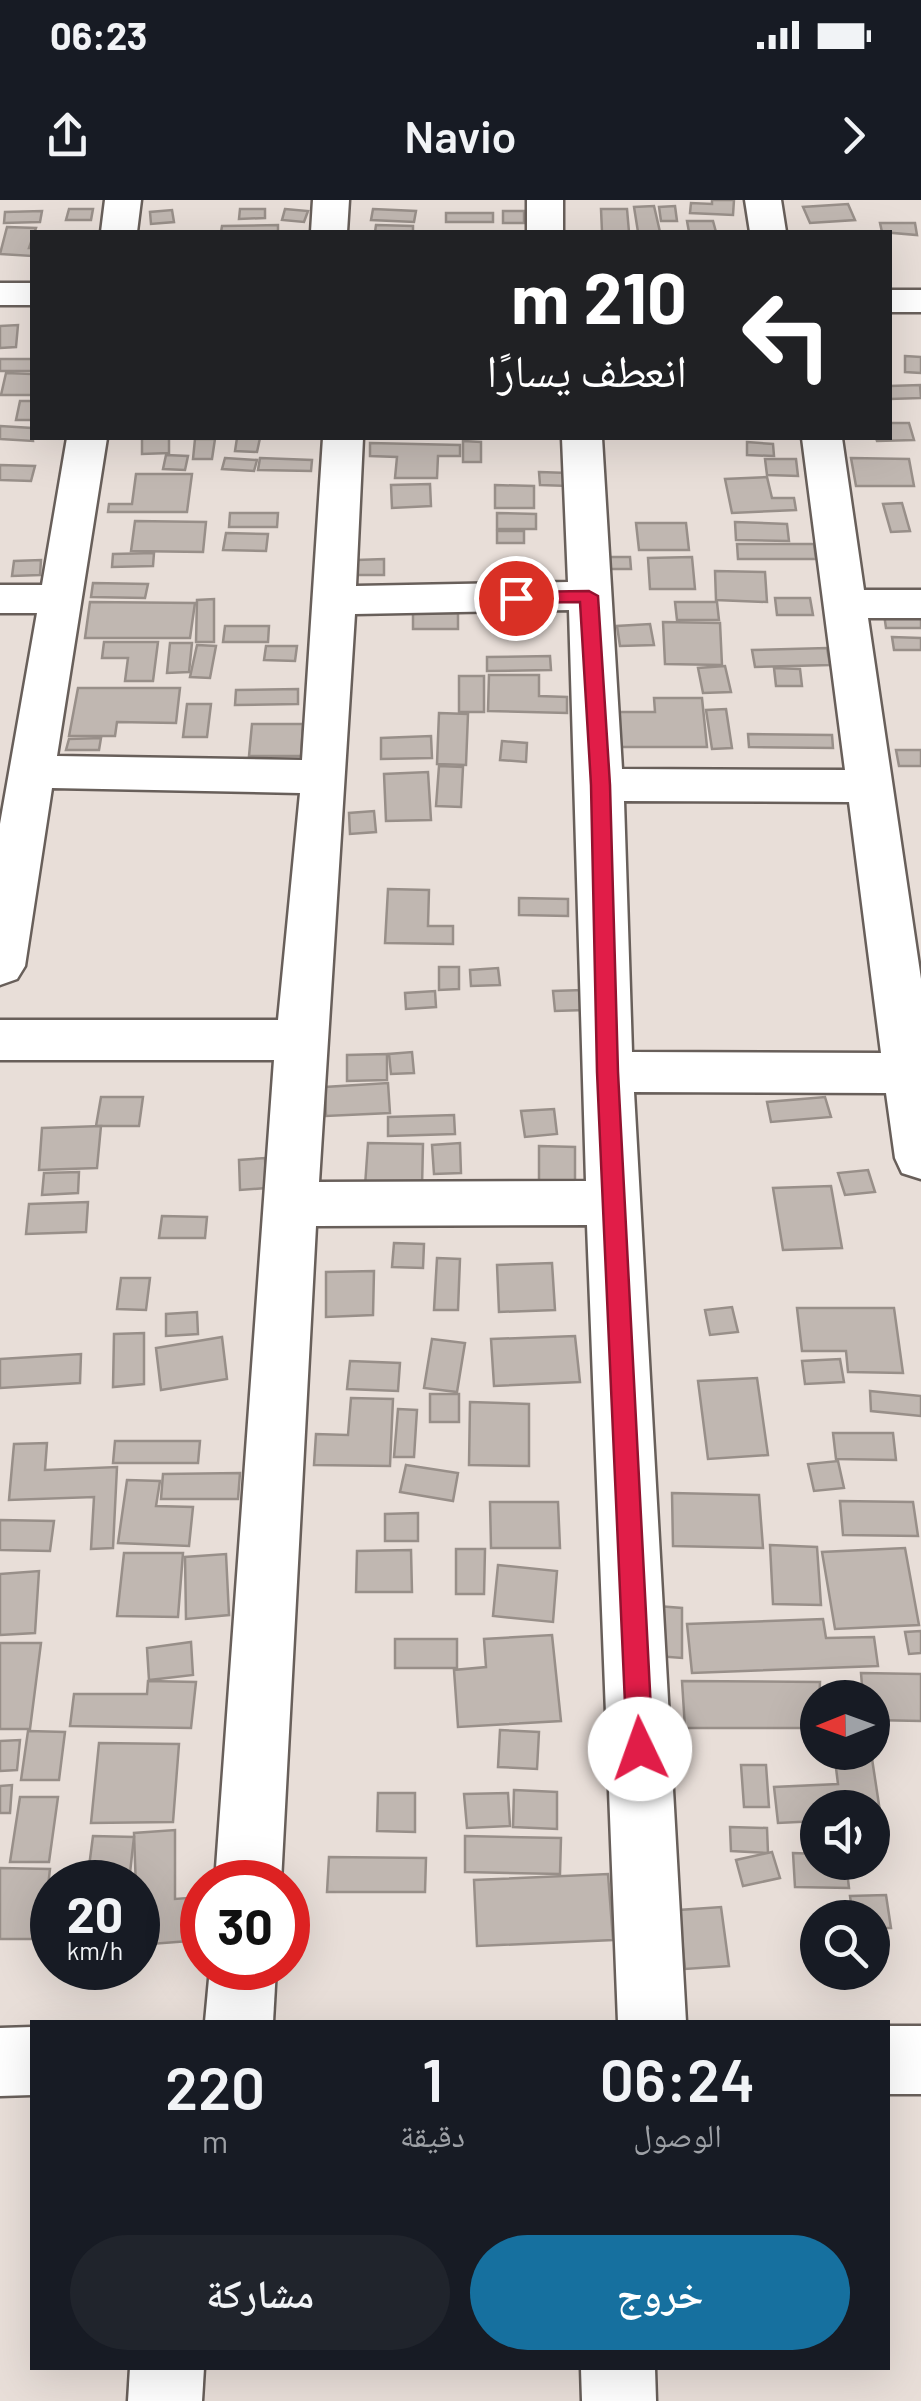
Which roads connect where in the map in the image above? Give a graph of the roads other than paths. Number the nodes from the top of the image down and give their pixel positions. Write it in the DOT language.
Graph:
graph roads {
  1 [pos="123,200"];
  2 [pos="331,200"];
  3 [pos="545,200"];
  4 [pos="764,200"];
  5 [pos="119,230"];
  6 [pos="329,230"];
  7 [pos="546,230"];
  8 [pos="768,230"];
  9 [pos="0,294"];
  10 [pos="30,294"];
  11 [pos="921,300"];
  12 [pos="892,301"];
  13 [pos="87,440"];
  14 [pos="343,440"];
  15 [pos="582,440"];
  16 [pos="822,440"];
  17 [pos="589,596"];
  18 [pos="0,598"];
  19 [pos="60,599"];
  20 [pos="334,600"];
  21 [pos="846,604"];
  22 [pos="921,604"];
  23 [pos="34,772"];
  24 [pos="324,777"];
  25 [pos="600,785"];
  26 [pos="871,786"];
  27 [pos="0,966"];
  28 [pos="0,1040"];
  29 [pos="300,1040"];
  30 [pos="607,1072"];
  31 [pos="908,1074"];
  32 [pos="921,1158"];
  33 [pos="615,1203"];
  34 [pos="291,1204"];
  35 [pos="249,1860"];
  36 [pos="241,1990"];
  37 [pos="239,2020"];
  38 [pos="652,2020"];
  39 [pos="890,2060"];
  40 [pos="921,2060"];
  41 [pos="30,2061"];
  42 [pos="0,2062"];
  43 [pos="167,2370"];
  44 [pos="618,2370"];
  45 [pos="165,2401"];
  46 [pos="618,2401"];
  1 -- 5 [label="street"];
  2 -- 6 [label="street"];
  3 -- 7 [label="street"];
  4 -- 8 [label="street"];
  9 -- 10 [label="street"];
  11 -- 12 [label="street"];
  13 -- 19 [label="street"];
  14 -- 20 [label="street"];
  15 -- 17 [label="street"];
  16 -- 21 [label="street"];
  17 -- 20 [label="street"];
  17 -- 25 [label="street"];
  18 -- 19 [label="street"];
  19 -- 23 [label="street"];
  20 -- 24 [label="street"];
  21 -- 22 [label="street"];
  21 -- 26 [label="street"];
  23 -- 24 [label="street"];
  23 -- 27 [label="street"];
  24 -- 29 [label="street"];
  25 -- 26 [label="street"];
  25 -- 30 [label="street"];
  26 -- 31 [label="street"];
  28 -- 29 [label="street"];
  29 -- 34 [label="street"];
  30 -- 31 [label="street"];
  30 -- 33 [label="street"];
  31 -- 32 [label="street"];
  33 -- 34 [label="street"];
  33 -- 38 [label="street"];
  34 -- 35 [label="street"];
  36 -- 37 [label="street"];
  39 -- 40 [label="street"];
  41 -- 42 [label="street"];
  43 -- 45 [label="street"];
  44 -- 46 [label="street"];
}
